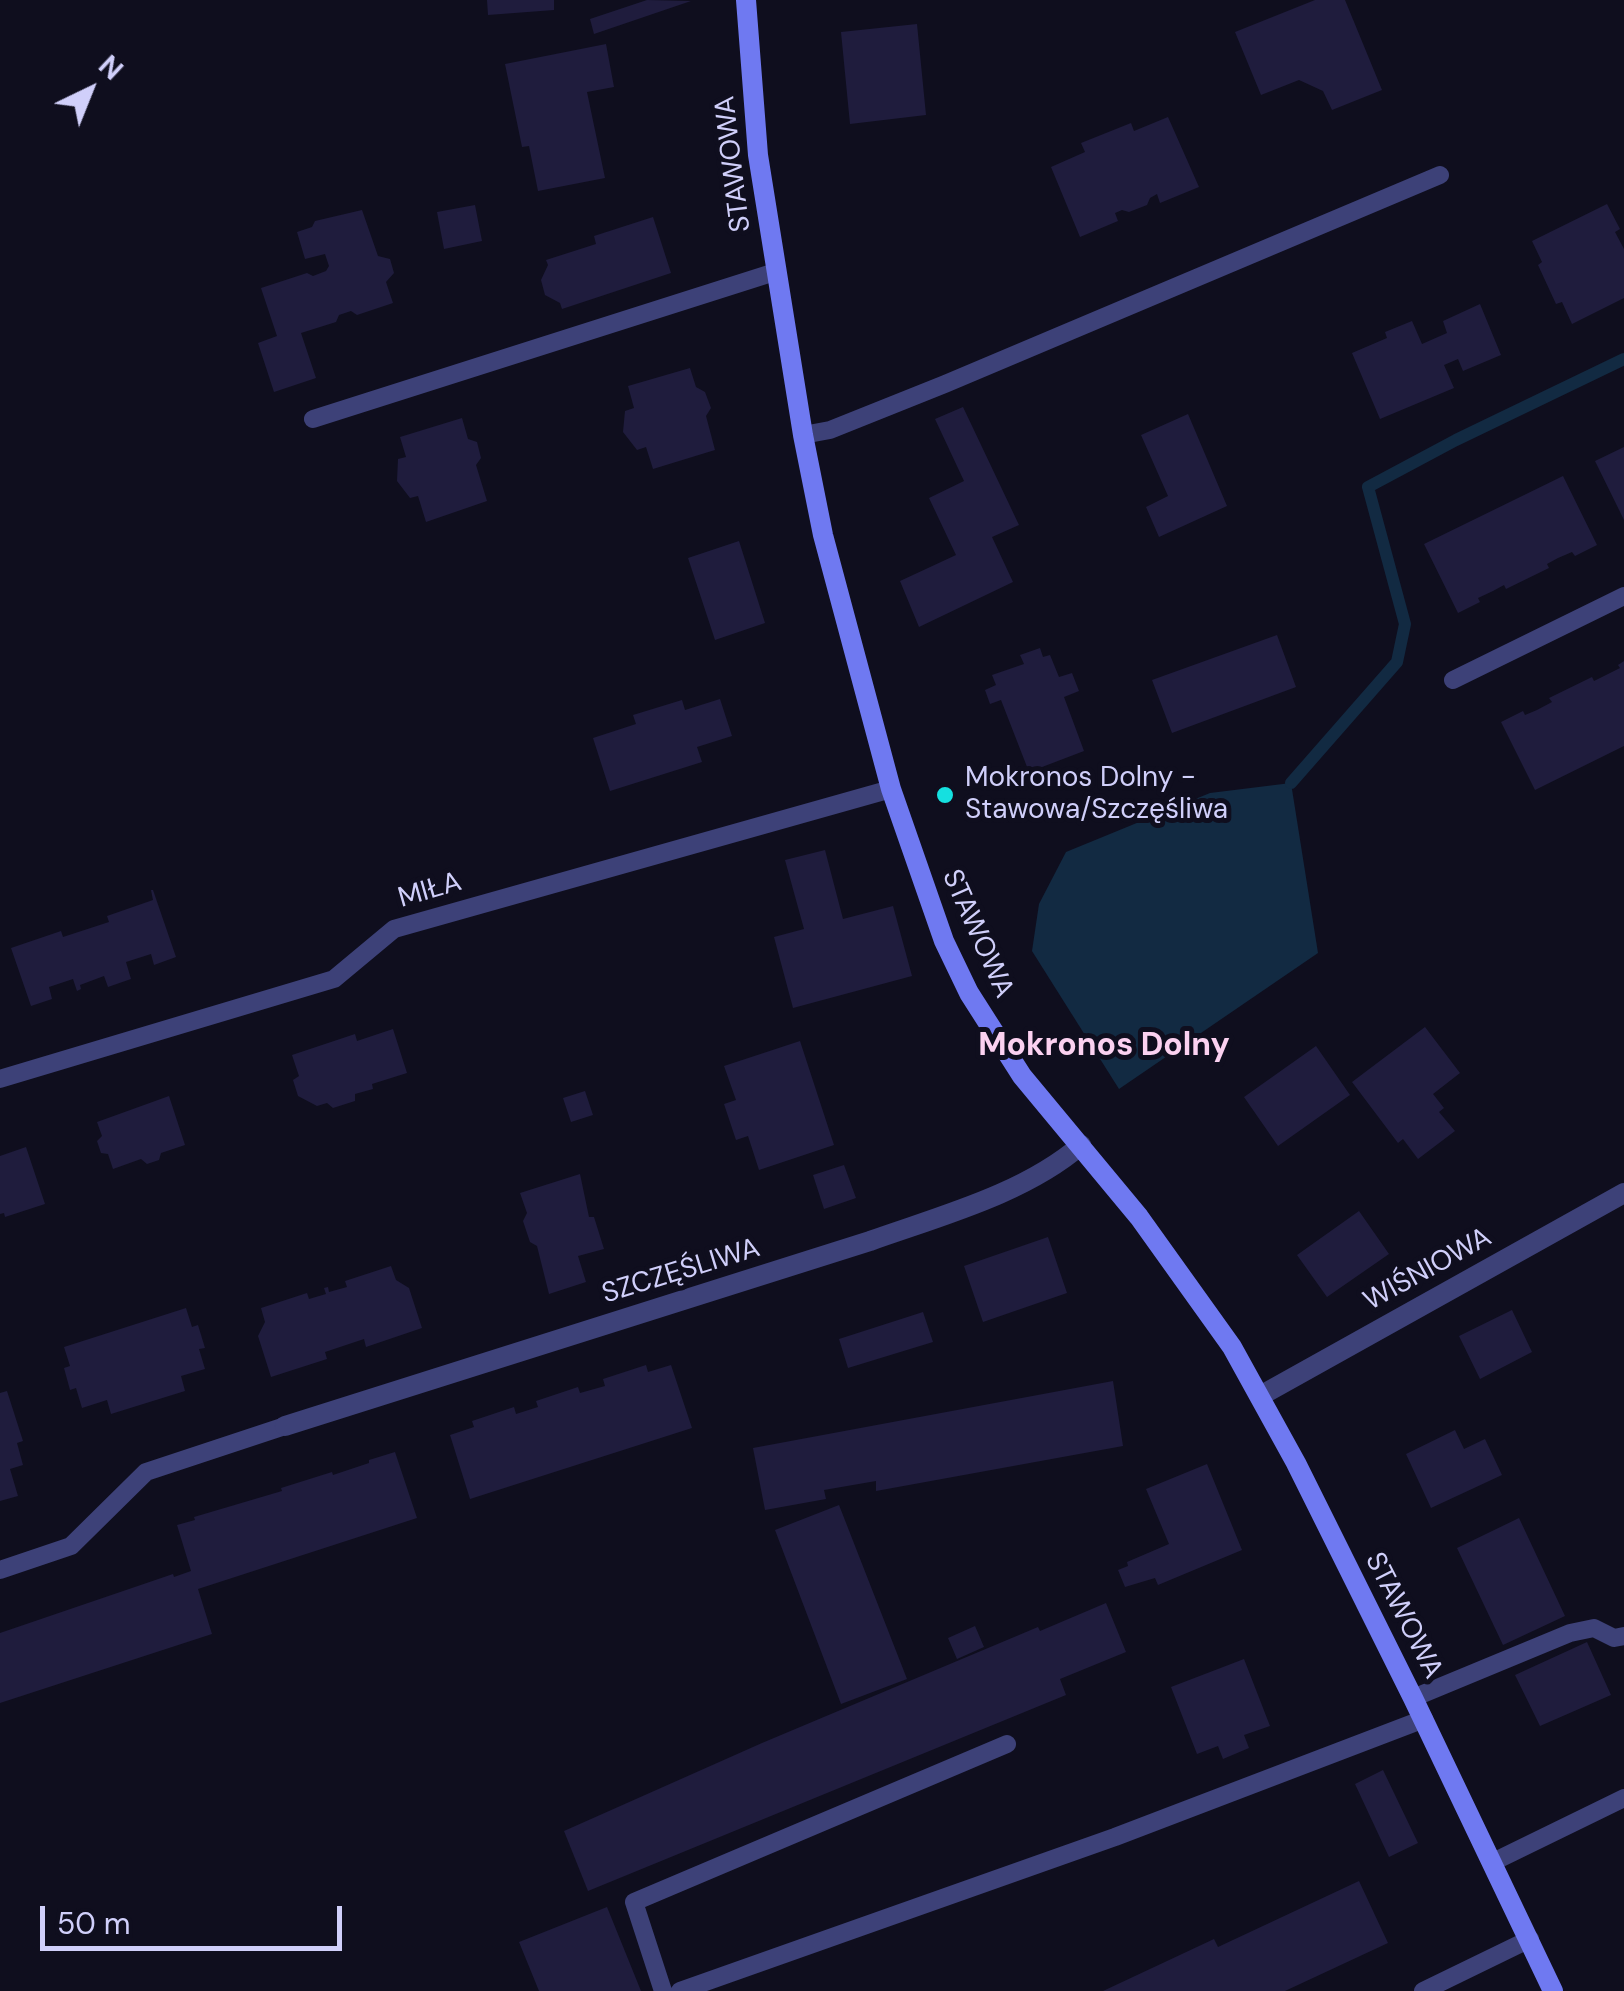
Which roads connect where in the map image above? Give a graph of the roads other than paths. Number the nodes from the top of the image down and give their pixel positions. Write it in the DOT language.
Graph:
graph roads {
  1 [pos="746,0"];
  2 [pos="1440,175"];
  3 [pos="775,272"];
  4 [pos="313,419"];
  5 [pos="803,436"];
  6 [pos="1624,596"];
  7 [pos="1453,680"];
  8 [pos="892,789"];
  9 [pos="0,1079"];
  10 [pos="1081,1145"];
  11 [pos="1624,1193"];
  12 [pos="1260,1396"];
  13 [pos="286,1426"];
  14 [pos="0,1570"];
  15 [pos="1624,1636"];
  16 [pos="1414,1698"];
  17 [pos="1424,1719"];
  18 [pos="1007,1744"];
  19 [pos="1624,1798"];
  20 [pos="1493,1862"];
  21 [pos="1530,1939"];
  22 [pos="662,1991"];
  23 [pos="680,1991"];
  24 [pos="1423,1991"];
  25 [pos="1553,1991"];
  1 -- 3 [label="street, STAWOWA"];
  2 -- 5 [label="lane"];
  3 -- 4 [label="lane"];
  3 -- 5 [label="street, STAWOWA"];
  5 -- 8 [label="street, STAWOWA"];
  6 -- 7 [label="lane"];
  8 -- 9 [label="lane, MIŁA"];
  8 -- 10 [label="street, STAWOWA"];
  10 -- 12 [label="street, STAWOWA"];
  10 -- 13 [label="street, SZCZĘŚLIWA"];
  11 -- 12 [label="street, WIŚNIOWA"];
  12 -- 16 [label="street, STAWOWA"];
  13 -- 14 [label="lane"];
  15 -- 16 [label="lane"];
  16 -- 17 [label="street, STAWOWA"];
  17 -- 20 [label="street, STAWOWA"];
  17 -- 23 [label="lane"];
  18 -- 22 [label="lane"];
  19 -- 20 [label="lane"];
  20 -- 21 [label="street, STAWOWA"];
  21 -- 24 [label="lane"];
  21 -- 25 [label="street, STAWOWA"];
}
